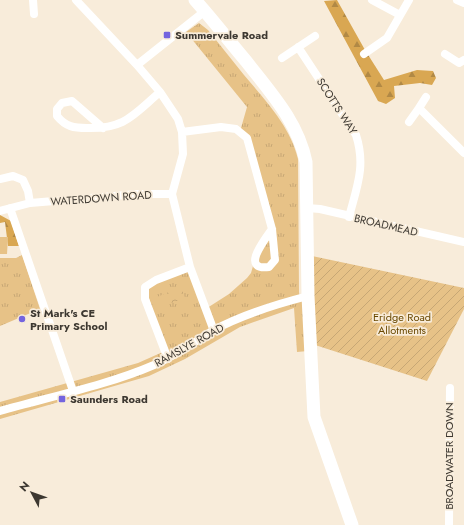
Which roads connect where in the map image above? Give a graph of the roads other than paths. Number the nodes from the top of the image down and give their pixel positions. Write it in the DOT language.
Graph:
graph roads {
  1 [pos="33,0"];
  2 [pos="76,0"];
  3 [pos="195,0"];
  4 [pos="372,0"];
  5 [pos="409,0"];
  6 [pos="457,0"];
  7 [pos="464,3"];
  8 [pos="205,11"];
  9 [pos="34,14"];
  10 [pos="400,15"];
  11 [pos="315,36"];
  12 [pos="298,47"];
  13 [pos="364,54"];
  14 [pos="445,54"];
  15 [pos="282,58"];
  16 [pos="464,60"];
  17 [pos="137,65"];
  18 [pos="160,92"];
  19 [pos="426,97"];
  20 [pos="419,108"];
  21 [pos="409,122"];
  22 [pos="103,128"];
  23 [pos="182,132"];
  24 [pos="464,153"];
  25 [pos="0,178"];
  26 [pos="172,194"];
  27 [pos="30,203"];
  28 [pos="10,208"];
  29 [pos="307,208"];
  30 [pos="0,211"];
  31 [pos="349,216"];
  32 [pos="272,229"];
  33 [pos="464,242"];
  34 [pos="190,267"];
  35 [pos="308,296"];
  36 [pos="214,331"];
  37 [pos="168,359"];
  38 [pos="450,388"];
  39 [pos="73,391"];
  40 [pos="0,411"];
  41 [pos="352,525"];
  42 [pos="449,525"];
  1 -- 9 [label="street"];
  2 -- 17 [label="street"];
  3 -- 8 [label="highway"];
  4 -- 10 [label="street"];
  5 -- 10 [label="street"];
  6 -- 7 [label="street"];
  8 -- 17 [label="street"];
  8 -- 29 [label="highway"];
  10 -- 13 [label="street"];
  11 -- 12 [label="street"];
  12 -- 15 [label="street"];
  12 -- 31 [label="street, SCOTTS WAY"];
  14 -- 16 [label="street"];
  17 -- 18 [label="street"];
  18 -- 22 [label="street"];
  18 -- 23 [label="street"];
  19 -- 20 [label="street"];
  20 -- 21 [label="street"];
  20 -- 24 [label="street"];
  22 -- 22 [label="street"];
  23 -- 26 [label="street"];
  23 -- 32 [label="street"];
  25 -- 27 [label="street"];
  26 -- 27 [label="street, WATERDOWN ROAD"];
  26 -- 34 [label="street"];
  27 -- 28 [label="street, WATERDOWN ROAD"];
  28 -- 30 [label="street, WATERDOWN ROAD"];
  28 -- 39 [label="street"];
  29 -- 31 [label="street, BROADMEAD"];
  29 -- 35 [label="highway"];
  31 -- 33 [label="street, BROADMEAD"];
  34 -- 36 [label="street"];
  34 -- 37 [label="street"];
  35 -- 36 [label="street, RAMSLYE ROAD"];
  35 -- 41 [label="highway"];
  36 -- 37 [label="street, RAMSLYE ROAD"];
  37 -- 39 [label="street, RAMSLYE ROAD"];
  38 -- 42 [label="street, BROADWATER DOWN"];
  39 -- 40 [label="street, RAMSLYE ROAD"];
}
